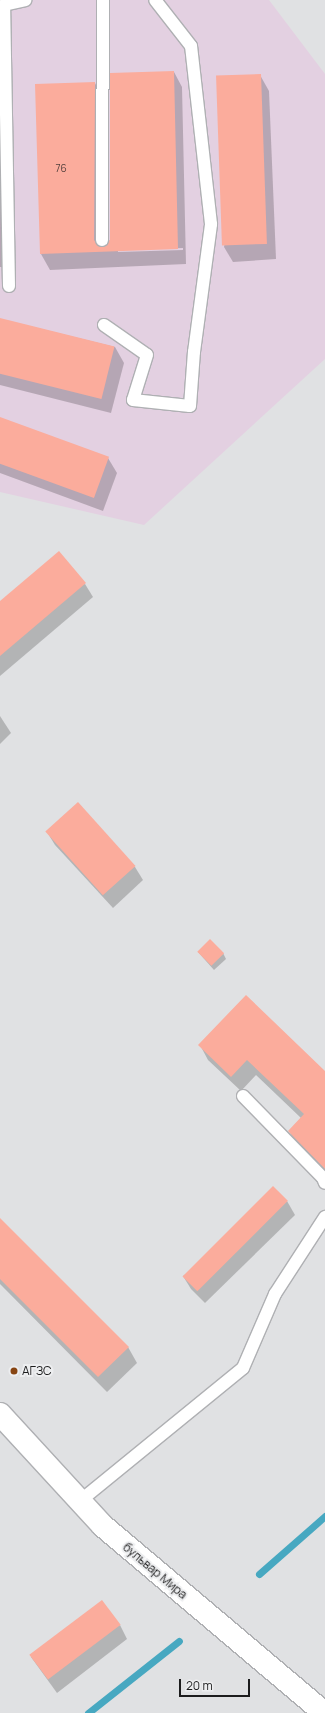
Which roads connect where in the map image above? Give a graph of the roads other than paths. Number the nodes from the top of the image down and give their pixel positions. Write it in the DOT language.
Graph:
graph roads {
  1 [pos="25,0"];
  2 [pos="103,0"];
  3 [pos="155,0"];
  4 [pos="102,240"];
  5 [pos="9,286"];
  6 [pos="104,325"];
  7 [pos="243,1096"];
  8 [pos="325,1183"];
  9 [pos="325,1216"];
  10 [pos="0,1414"];
  11 [pos="80,1501"];
  12 [pos="324,1713"];
  1 -- 5 [label="lane"];
  2 -- 4 [label="lane"];
  3 -- 6 [label="lane"];
  7 -- 8 [label="lane"];
  9 -- 11 [label="lane"];
  10 -- 11 [label="street, бульвар Мира"];
  11 -- 12 [label="street, бульвар Мира"];
}
